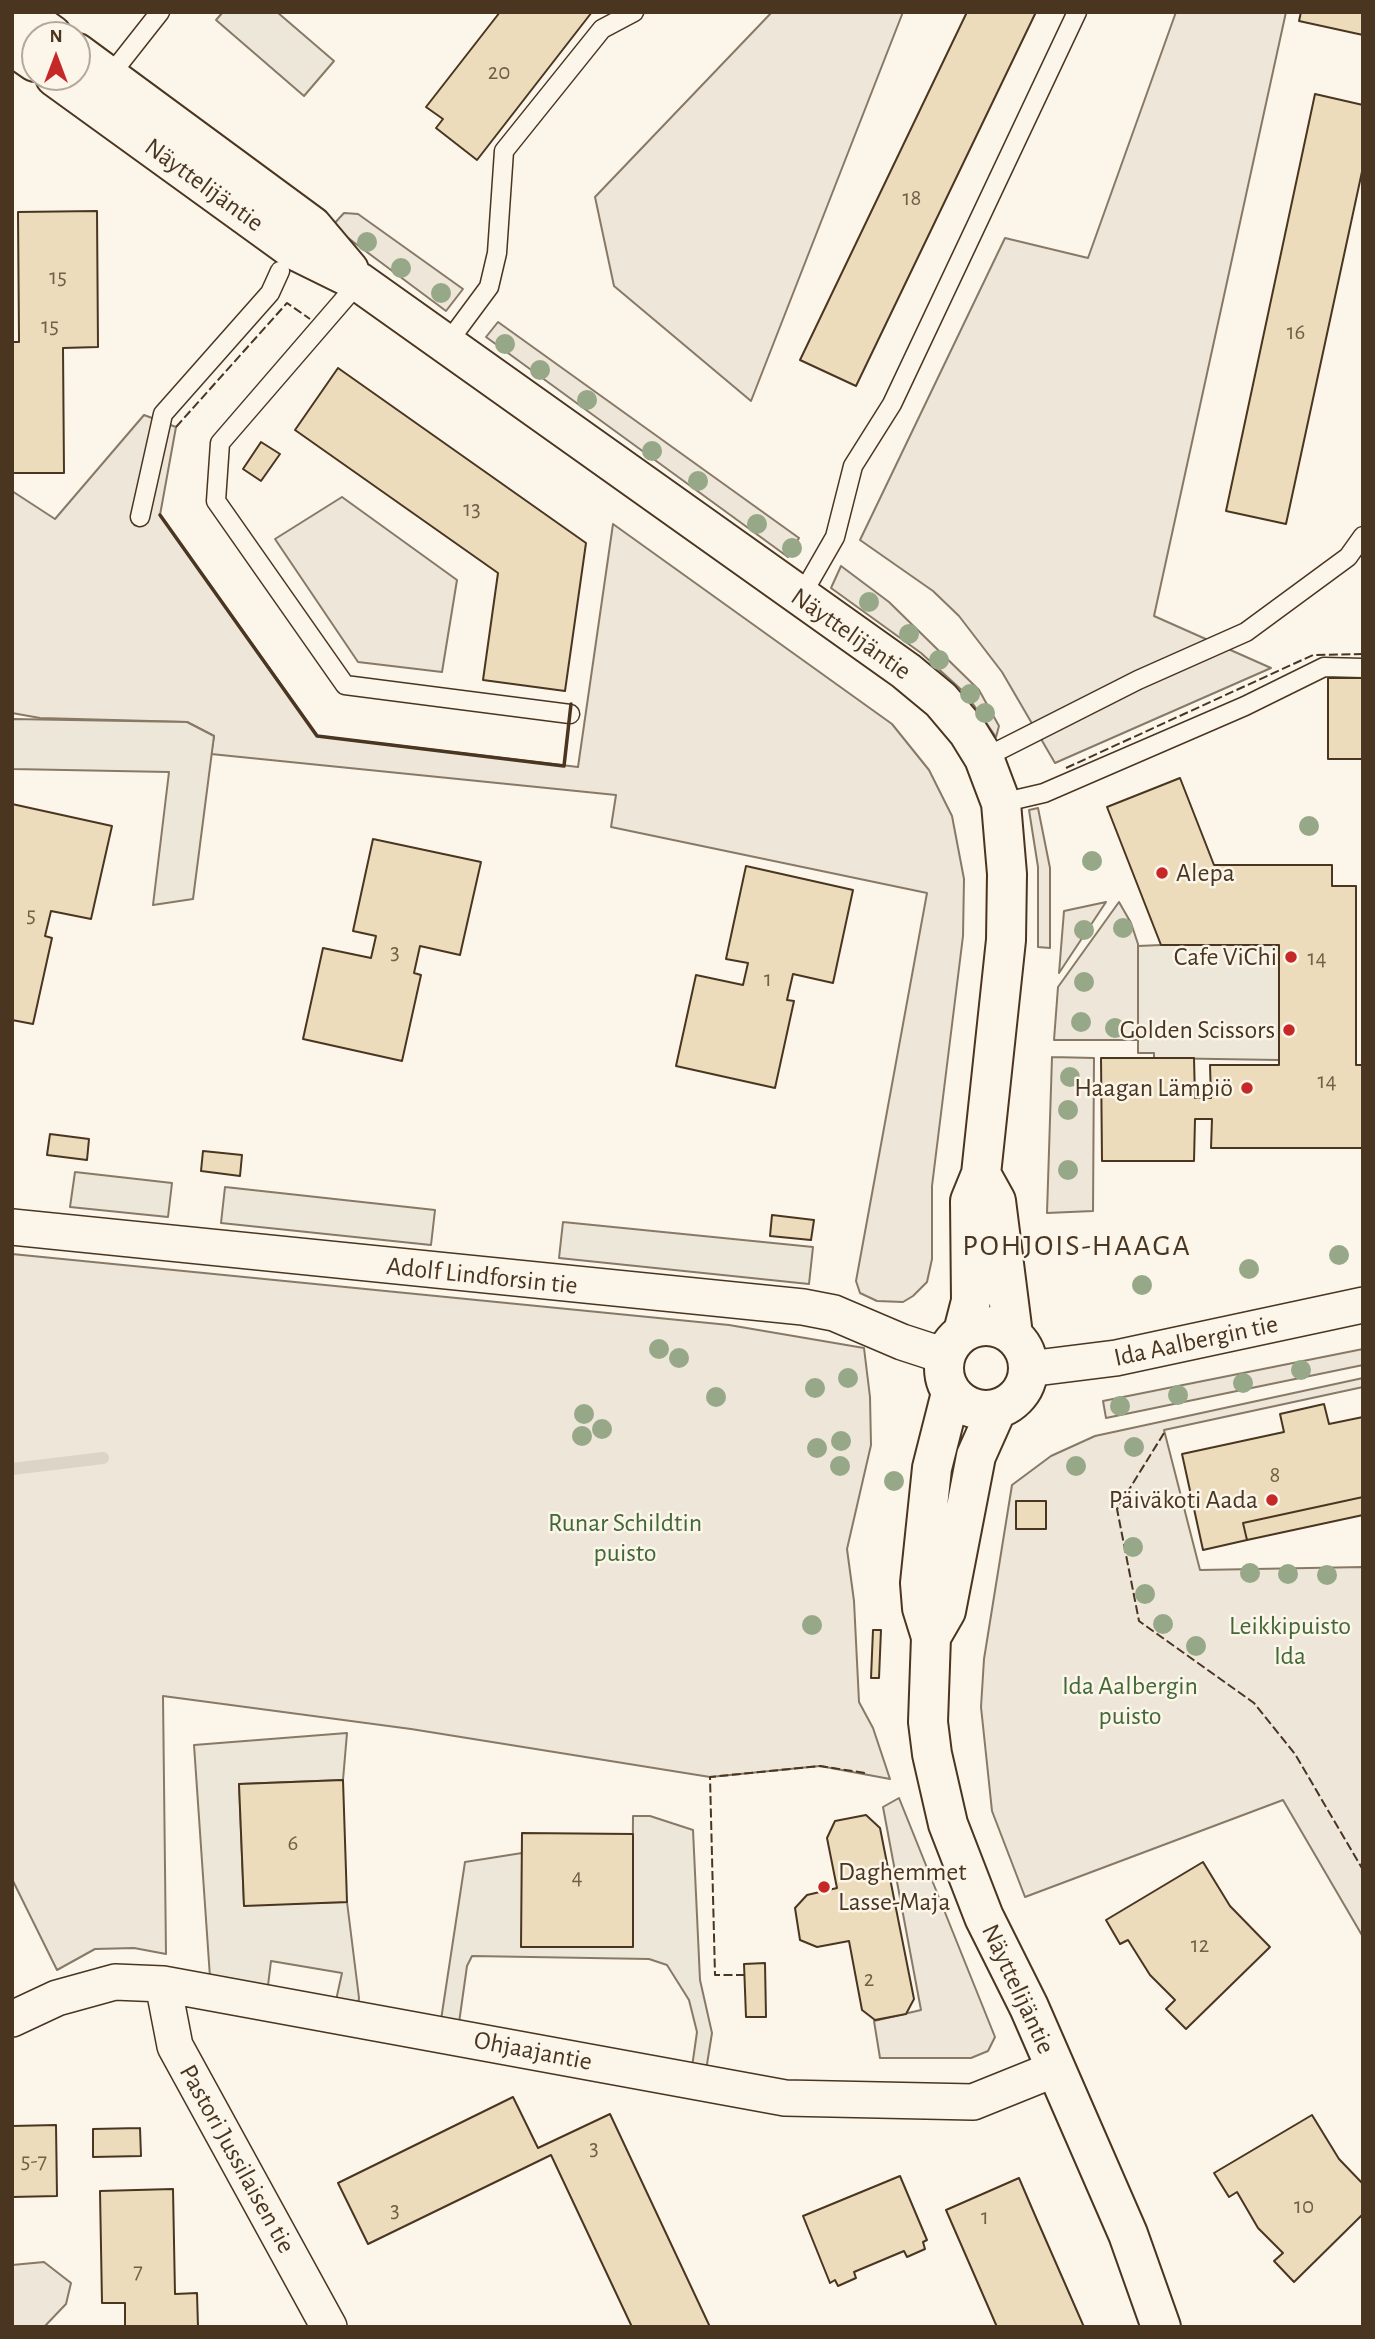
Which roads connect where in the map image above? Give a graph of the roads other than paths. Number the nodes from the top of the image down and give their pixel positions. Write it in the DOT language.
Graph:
graph roads {
  1 [pos="160,12"];
  2 [pos="634,12"];
  3 [pos="1077,12"];
  4 [pos="91,76"];
  5 [pos="91,87"];
  6 [pos="99,89"];
  7 [pos="280,271"];
  8 [pos="359,282"];
  9 [pos="446,345"];
  10 [pos="139,517"];
  11 [pos="1363,536"];
  12 [pos="800,598"];
  13 [pos="1363,668"];
  14 [pos="570,714"];
  15 [pos="984,758"];
  16 [pos="1001,803"];
  17 [pos="981,1174"];
  18 [pos="12,1227"];
  19 [pos="1363,1306"];
  20 [pos="954,1344"];
  21 [pos="1021,1352"];
  22 [pos="951,1394"];
  23 [pos="997,1409"];
  24 [pos="931,1637"];
  25 [pos="163,1984"];
  26 [pos="12,2019"];
  27 [pos="1055,2069"];
  28 [pos="329,2327"];
  29 [pos="1161,2327"];
  1 -- 6 [label="lane"];
  2 -- 9 [label="lane"];
  3 -- 12 [label="lane"];
  4 -- 6 [label="main road, Näyttelijäntie"];
  5 -- 6 [label="main road, Näyttelijäntie"];
  6 -- 8 [label="main road, Näyttelijäntie"];
  7 -- 10 [label="lane"];
  8 -- 9 [label="main road, Näyttelijäntie"];
  8 -- 14 [label="lane"];
  9 -- 12 [label="main road, Näyttelijäntie"];
  11 -- 15 [label="lane"];
  12 -- 15 [label="main road, Näyttelijäntie"];
  13 -- 16 [label="lane"];
  15 -- 16 [label="main road, Näyttelijäntie"];
  16 -- 17 [label="main road, Näyttelijäntie"];
  17 -- 20 [label="main road, Näyttelijäntie"];
  17 -- 21 [label="main road"];
  18 -- 20 [label="street, Adolf Lindforsin tie"];
  19 -- 21 [label="street, Ida Aalbergin tie"];
  20 -- 21 [label="main road"];
  20 -- 22 [label="main road, Näyttelijäntie"];
  21 -- 23 [label="main road, Näyttelijäntie"];
  22 -- 23 [label="main road"];
  22 -- 24 [label="main road, Näyttelijäntie"];
  23 -- 24 [label="main road, Näyttelijäntie"];
  24 -- 27 [label="main road, Näyttelijäntie"];
  25 -- 26 [label="street, Ohjaajantie"];
  25 -- 27 [label="street, Ohjaajantie"];
  25 -- 28 [label="street, Pastori Jussilaisen tie"];
  27 -- 29 [label="main road, Näyttelijäntie"];
}
